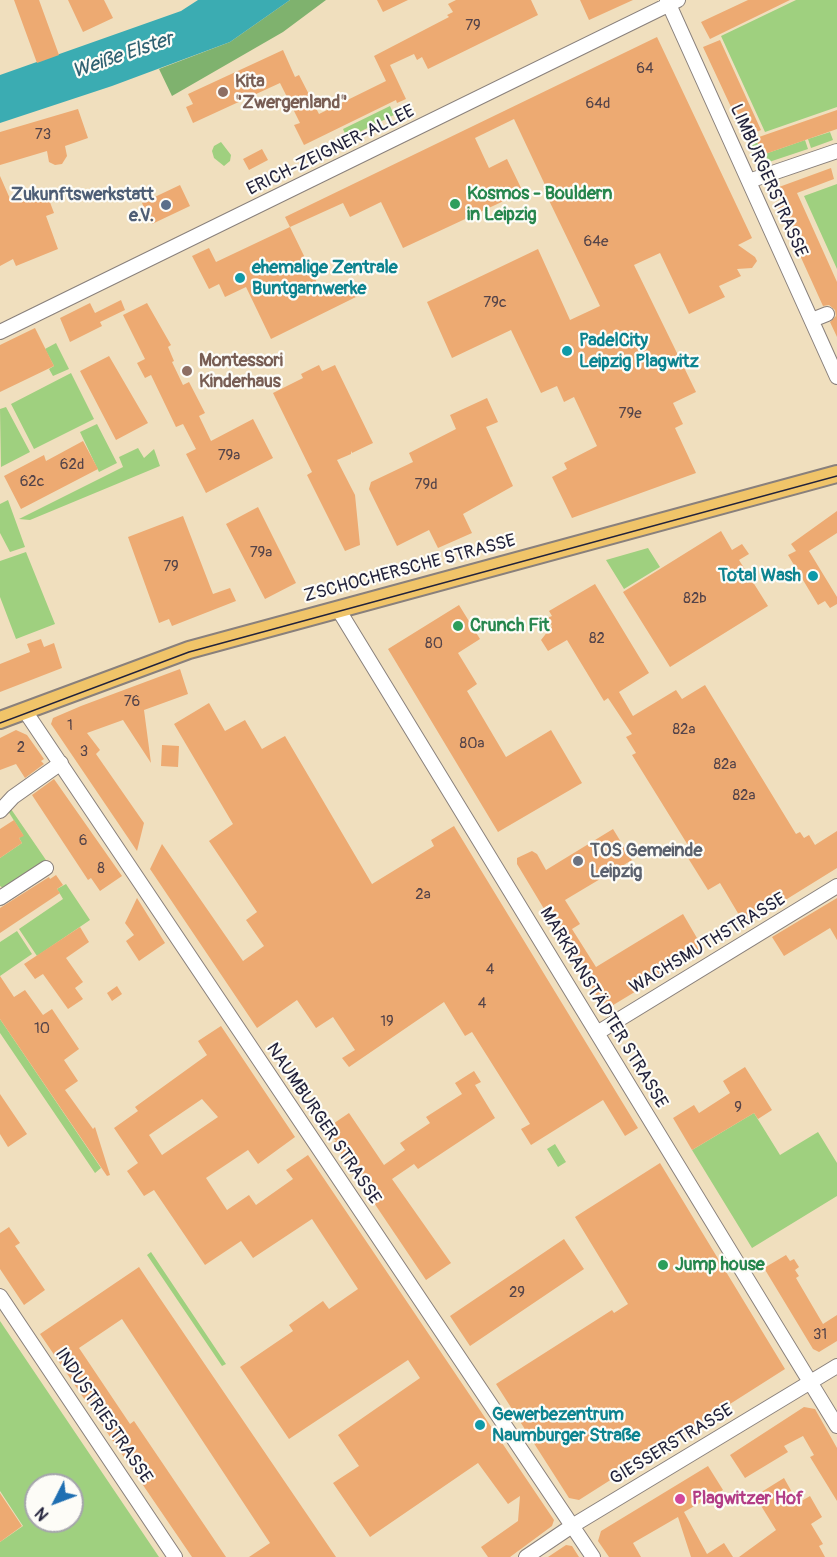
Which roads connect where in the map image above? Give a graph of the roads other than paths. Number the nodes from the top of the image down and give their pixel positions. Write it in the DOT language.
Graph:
graph roads {
  1 [pos="671,1"];
  2 [pos="837,151"];
  3 [pos="749,182"];
  4 [pos="827,314"];
  5 [pos="812,320"];
  6 [pos="0,332"];
  7 [pos="837,377"];
  8 [pos="837,474"];
  9 [pos="338,609"];
  10 [pos="25,711"];
  11 [pos="0,720"];
  12 [pos="61,764"];
  13 [pos="0,811"];
  14 [pos="46,868"];
  15 [pos="837,886"];
  16 [pos="1,896"];
  17 [pos="597,1033"];
  18 [pos="0,1296"];
  19 [pos="837,1366"];
  20 [pos="810,1382"];
  21 [pos="837,1425"];
  22 [pos="572,1526"];
  23 [pos="175,1557"];
  24 [pos="526,1557"];
  25 [pos="593,1557"];
  1 -- 3 [label="street, LIMBURGERSTRASSE"];
  1 -- 6 [label="street, ERICH-ZEIGNER-ALLEE"];
  2 -- 3 [label="street"];
  3 -- 5 [label="street, LIMBURGERSTRASSE"];
  4 -- 5 [label="street"];
  5 -- 7 [label="street, LIMBURGERSTRASSE"];
  8 -- 9 [label="main road, ZSCHOCHERSCHE STRASSE"];
  9 -- 10 [label="main road, ZSCHOCHERSCHE STRASSE"];
  9 -- 17 [label="street, MARKRANSTÄDTER STRASSE"];
  10 -- 11 [label="main road, ZSCHOCHERSCHE STRASSE"];
  10 -- 12 [label="street, NAUMBURGER STRASSE"];
  12 -- 13 [label="street"];
  12 -- 22 [label="street, NAUMBURGER STRASSE"];
  14 -- 16 [label="street"];
  15 -- 17 [label="street, WACHSMUTHSTRASSE"];
  17 -- 20 [label="street, MARKRANSTÄDTER STRASSE"];
  18 -- 23 [label="street, INDUSTRIESTRASSE"];
  19 -- 20 [label="street, GIESSERSTRASSE"];
  20 -- 21 [label="street, MARKRANSTÄDTER STRASSE"];
  20 -- 22 [label="street, GIESSERSTRASSE"];
  22 -- 24 [label="street, GIESSERSTRASSE"];
  22 -- 25 [label="street, NAUMBURGER STRASSE"];
}
